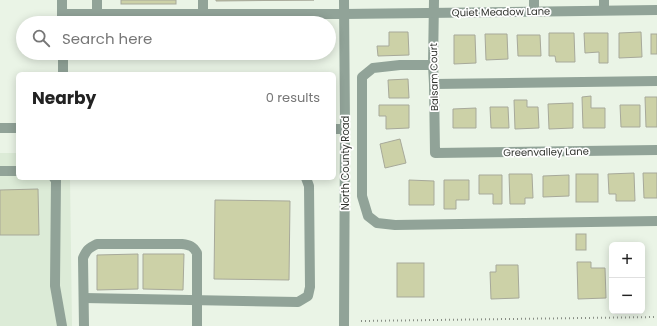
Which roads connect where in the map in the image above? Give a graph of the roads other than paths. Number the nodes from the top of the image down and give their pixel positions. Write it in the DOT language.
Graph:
graph roads {
  1 [pos="62,0"];
  2 [pos="97,0"];
  3 [pos="203,0"];
  4 [pos="344,0"];
  5 [pos="434,0"];
  6 [pos="534,0"];
  7 [pos="604,5"];
  8 [pos="657,10"];
  9 [pos="534,11"];
  10 [pos="434,12"];
  11 [pos="97,14"];
  12 [pos="203,14"];
  13 [pos="344,14"];
  14 [pos="62,16"];
  15 [pos="83,16"];
  16 [pos="63,60"];
  17 [pos="433,65"];
  18 [pos="63,72"];
  19 [pos="657,81"];
  20 [pos="434,84"];
  21 [pos="0,128"];
  22 [pos="16,128"];
  23 [pos="336,129"];
  24 [pos="345,129"];
  25 [pos="657,150"];
  26 [pos="435,153"];
  27 [pos="16,170"];
  28 [pos="0,171"];
  29 [pos="56,180"];
  30 [pos="307,180"];
  31 [pos="657,221"];
  32 [pos="84,298"];
  33 [pos="197,300"];
  34 [pos="62,326"];
  35 [pos="84,326"];
  36 [pos="197,326"];
  37 [pos="344,326"];
  1 -- 14 [label="street"];
  2 -- 11 [label="street"];
  3 -- 12 [label="street"];
  4 -- 13 [label="street, North County Road"];
  5 -- 10 [label="street, Balsam Court"];
  6 -- 9 [label="street"];
  7 -- 8 [label="street, Quiet Meadow Lane"];
  7 -- 9 [label="street, Quiet Meadow Lane"];
  9 -- 10 [label="street, Quiet Meadow Lane"];
  10 -- 13 [label="street, Quiet Meadow Lane"];
  10 -- 17 [label="street, Balsam Court"];
  11 -- 12 [label="street, Quiet Meadow Lane"];
  11 -- 15 [label="street, Quiet Meadow Lane"];
  12 -- 13 [label="street, Quiet Meadow Lane"];
  13 -- 24 [label="street, North County Road"];
  16 -- 18 [label="street"];
  17 -- 20 [label="street, Balsam Court"];
  17 -- 31 [label="street"];
  19 -- 20 [label="street"];
  20 -- 26 [label="street, Balsam Court"];
  21 -- 22 [label="street"];
  23 -- 24 [label="street"];
  24 -- 37 [label="street, North County Road"];
  25 -- 26 [label="street, Greenvalley Lane"];
  27 -- 28 [label="street"];
  29 -- 34 [label="street"];
  30 -- 33 [label="street"];
  32 -- 33 [label="street"];
  32 -- 33 [label="street"];
  32 -- 35 [label="street"];
  33 -- 36 [label="street"];
}
